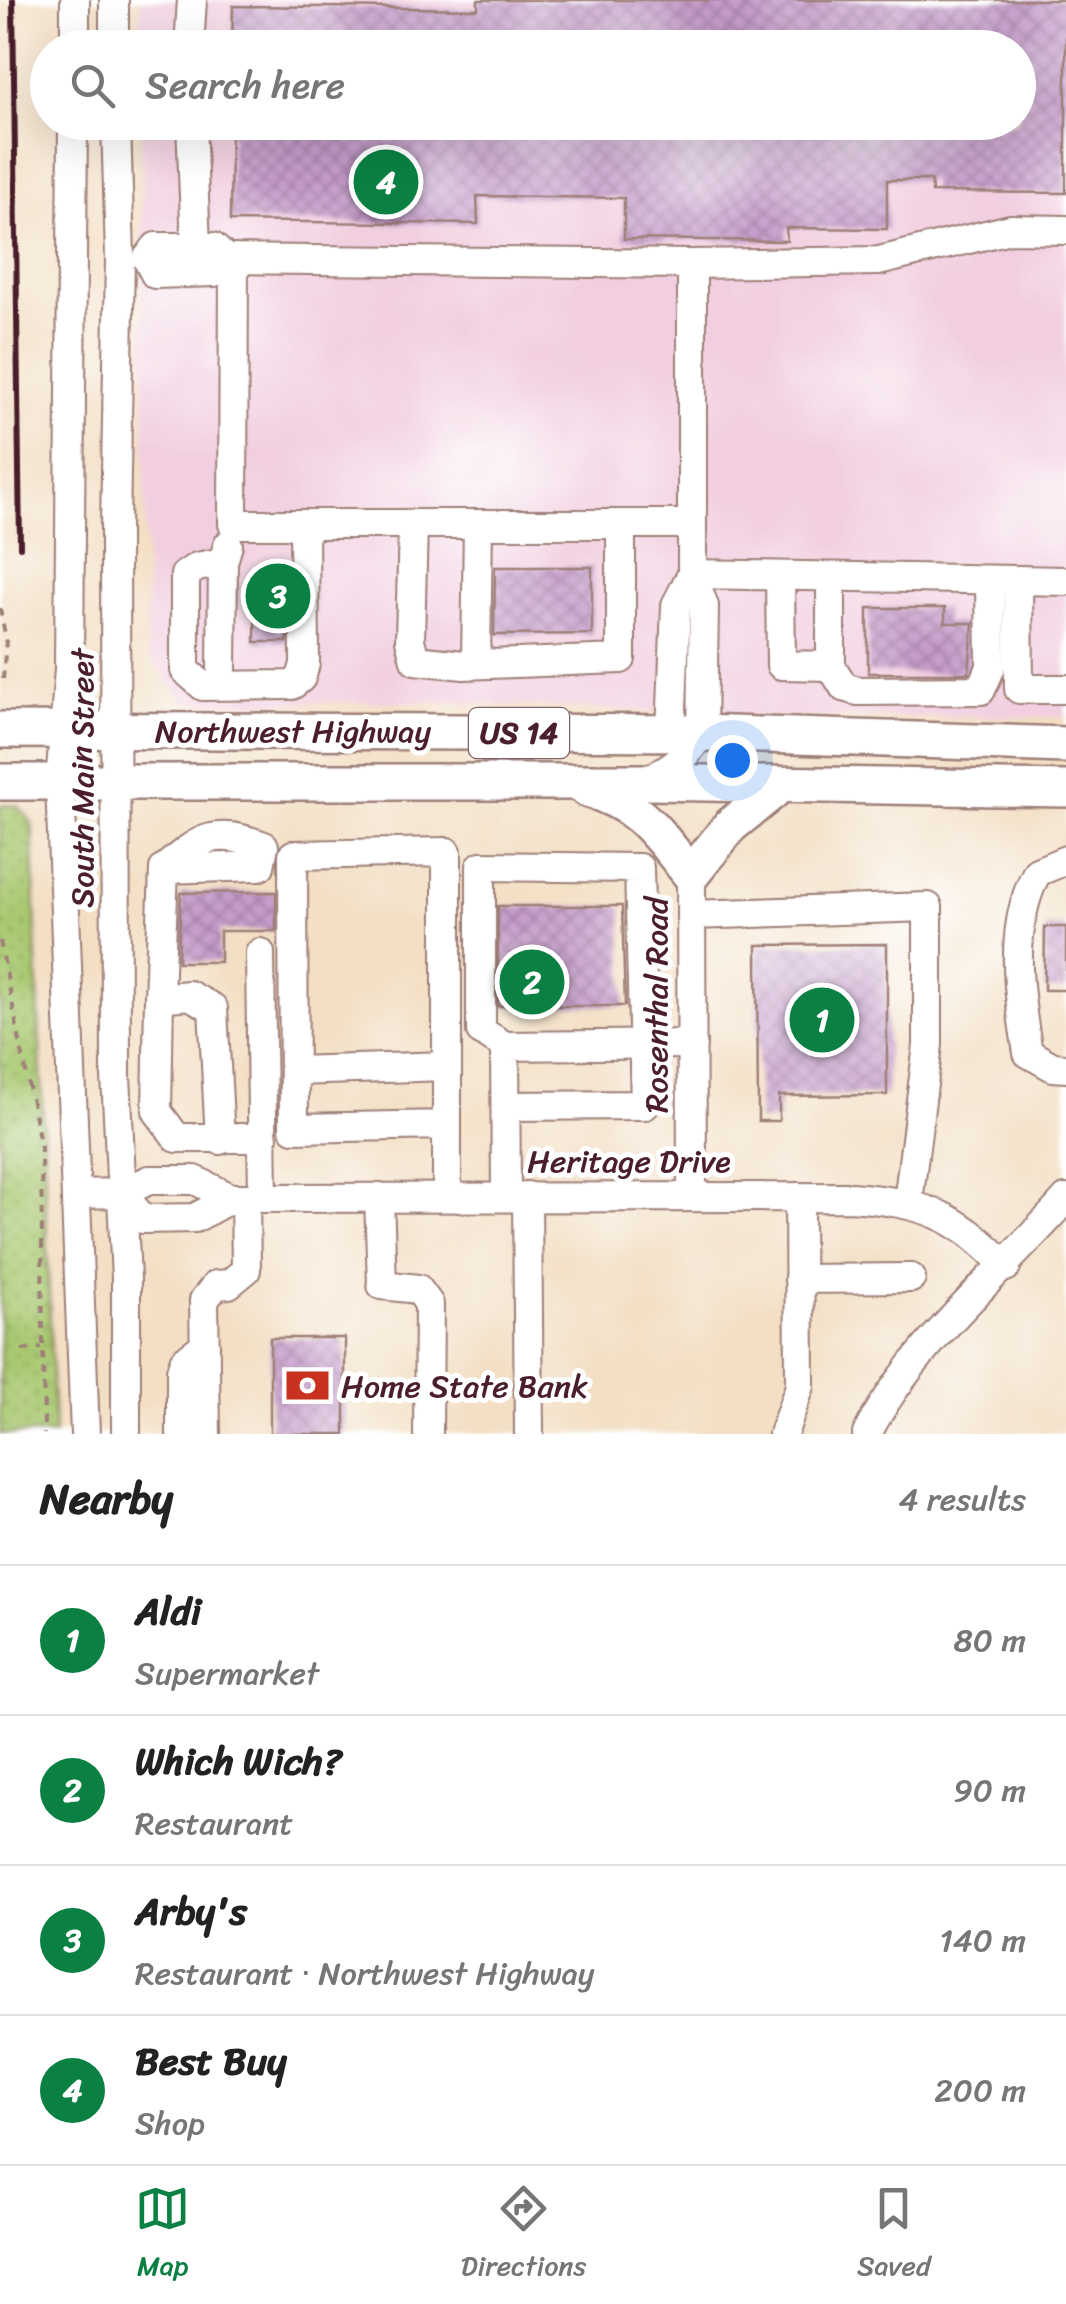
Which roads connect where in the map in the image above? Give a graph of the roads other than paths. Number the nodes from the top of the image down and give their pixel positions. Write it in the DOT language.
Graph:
graph roads {
  1 [pos="75,0"];
  2 [pos="114,0"];
  3 [pos="192,0"];
  4 [pos="74,30"];
  5 [pos="114,30"];
  6 [pos="190,30"];
  7 [pos="74,140"];
  8 [pos="118,140"];
  9 [pos="192,140"];
  10 [pos="1066,230"];
  11 [pos="196,247"];
  12 [pos="72,257"];
  13 [pos="133,258"];
  14 [pos="230,259"];
  15 [pos="692,264"];
  16 [pos="233,524"];
  17 [pos="304,524"];
  18 [pos="412,524"];
  19 [pos="478,524"];
  20 [pos="692,524"];
  21 [pos="620,525"];
  22 [pos="223,562"];
  23 [pos="692,574"];
  24 [pos="780,576"];
  25 [pos="832,577"];
  26 [pos="1004,580"];
  27 [pos="1066,582"];
  28 [pos="476,662"];
  29 [pos="831,666"];
  30 [pos="222,669"];
  31 [pos="1019,689"];
  32 [pos="1066,689"];
  33 [pos="981,690"];
  34 [pos="0,730"];
  35 [pos="62,731"];
  36 [pos="119,731"];
  37 [pos="686,733"];
  38 [pos="1066,745"];
  39 [pos="0,782"];
  40 [pos="567,782"];
  41 [pos="648,782"];
  42 [pos="60,783"];
  43 [pos="118,784"];
  44 [pos="778,787"];
  45 [pos="1066,789"];
  46 [pos="1066,860"];
  47 [pos="164,868"];
  48 [pos="691,875"];
  49 [pos="691,914"];
  50 [pos="260,953"];
  51 [pos="159,998"];
  52 [pos="644,1044"];
  53 [pos="692,1044"];
  54 [pos="506,1046"];
  55 [pos="447,1066"];
  56 [pos="1066,1068"];
  57 [pos="294,1070"];
  58 [pos="506,1106"];
  59 [pos="447,1124"];
  60 [pos="262,1138"];
  61 [pos="220,1140"];
  62 [pos="122,1193"];
  63 [pos="77,1194"];
  64 [pos="692,1195"];
  65 [pos="516,1196"];
  66 [pos="379,1197"];
  67 [pos="447,1197"];
  68 [pos="799,1197"];
  69 [pos="246,1198"];
  70 [pos="908,1202"];
  71 [pos="1062,1210"];
  72 [pos="1006,1267"];
  73 [pos="911,1278"];
  74 [pos="799,1280"];
  75 [pos="205,1345"];
  76 [pos="85,1434"];
  77 [pos="126,1434"];
  78 [pos="182,1434"];
  79 [pos="206,1434"];
  80 [pos="428,1434"];
  81 [pos="529,1434"];
  82 [pos="784,1434"];
  83 [pos="867,1434"];
  1 -- 4 [label="street"];
  2 -- 5 [label="street"];
  3 -- 6 [label="street"];
  7 -- 12 [label="street, South Main Street"];
  8 -- 13 [label="street, South Main Street"];
  9 -- 11 [label="street"];
  10 -- 15 [label="street"];
  11 -- 13 [label="street"];
  11 -- 14 [label="street"];
  12 -- 13 [label="street"];
  12 -- 35 [label="street, South Main Street"];
  13 -- 14 [label="street"];
  13 -- 36 [label="street, South Main Street"];
  14 -- 15 [label="street"];
  14 -- 16 [label="street"];
  15 -- 20 [label="street"];
  16 -- 17 [label="street"];
  16 -- 22 [label="street"];
  17 -- 18 [label="street"];
  17 -- 22 [label="street"];
  18 -- 19 [label="street"];
  18 -- 28 [label="street"];
  19 -- 21 [label="street"];
  19 -- 28 [label="street"];
  20 -- 21 [label="street"];
  20 -- 23 [label="street"];
  21 -- 28 [label="street"];
  22 -- 30 [label="street"];
  23 -- 24 [label="street"];
  23 -- 37 [label="street"];
  24 -- 25 [label="street"];
  24 -- 29 [label="street"];
  25 -- 26 [label="street"];
  25 -- 29 [label="street"];
  26 -- 27 [label="street"];
  26 -- 31 [label="street"];
  26 -- 33 [label="street"];
  29 -- 33 [label="street"];
  31 -- 32 [label="street"];
  31 -- 33 [label="street"];
  34 -- 35 [label="main road, Northwest Highway / US 14"];
  35 -- 36 [label="main road, Northwest Highway / US 14"];
  35 -- 42 [label="street, South Main Street"];
  36 -- 37 [label="main road, Northwest Highway / US 14"];
  36 -- 43 [label="street, South Main Street"];
  37 -- 38 [label="main road, Northwest Highway / US 14"];
  37 -- 41 [label="street"];
  39 -- 42 [label="main road, Northwest Highway / US 14"];
  40 -- 41 [label="main road, Northwest Highway / US 14"];
  40 -- 43 [label="main road, Northwest Highway / US 14"];
  40 -- 48 [label="main road"];
  41 -- 44 [label="main road, Northwest Highway / US 14"];
  42 -- 43 [label="main road, Northwest Highway / US 14"];
  42 -- 63 [label="street, South Main Street"];
  43 -- 62 [label="street, South Main Street"];
  44 -- 45 [label="main road, Northwest Highway / US 14"];
  44 -- 48 [label="main road"];
  46 -- 56 [label="street"];
  47 -- 51 [label="street"];
  48 -- 49 [label="street, Rosenthal Road"];
  49 -- 53 [label="street, Rosenthal Road"];
  49 -- 70 [label="street"];
  50 -- 60 [label="street"];
  51 -- 61 [label="street"];
  51 -- 61 [label="street"];
  52 -- 53 [label="street"];
  52 -- 54 [label="street"];
  52 -- 54 [label="street"];
  52 -- 58 [label="street"];
  53 -- 64 [label="street, Rosenthal Road"];
  54 -- 58 [label="street"];
  55 -- 57 [label="street"];
  55 -- 57 [label="street"];
  55 -- 59 [label="street"];
  57 -- 59 [label="street"];
  58 -- 65 [label="street"];
  59 -- 67 [label="street"];
  60 -- 61 [label="street"];
  60 -- 69 [label="street"];
  62 -- 63 [label="street, Heritage Drive"];
  62 -- 69 [label="street, Heritage Drive"];
  62 -- 69 [label="street, Heritage Drive"];
  62 -- 77 [label="street, South Main Street"];
  63 -- 76 [label="street, South Main Street"];
  64 -- 65 [label="street, Heritage Drive"];
  64 -- 68 [label="street, Heritage Drive"];
  65 -- 67 [label="street, Heritage Drive"];
  65 -- 81 [label="street"];
  66 -- 67 [label="street, Heritage Drive"];
  66 -- 69 [label="street, Heritage Drive"];
  66 -- 80 [label="street"];
  68 -- 70 [label="street, Heritage Drive"];
  68 -- 74 [label="street"];
  69 -- 75 [label="street"];
  70 -- 72 [label="street, Heritage Drive"];
  71 -- 72 [label="street"];
  72 -- 83 [label="street"];
  73 -- 74 [label="street"];
  74 -- 82 [label="street"];
  75 -- 78 [label="street"];
  75 -- 79 [label="street"];
}
